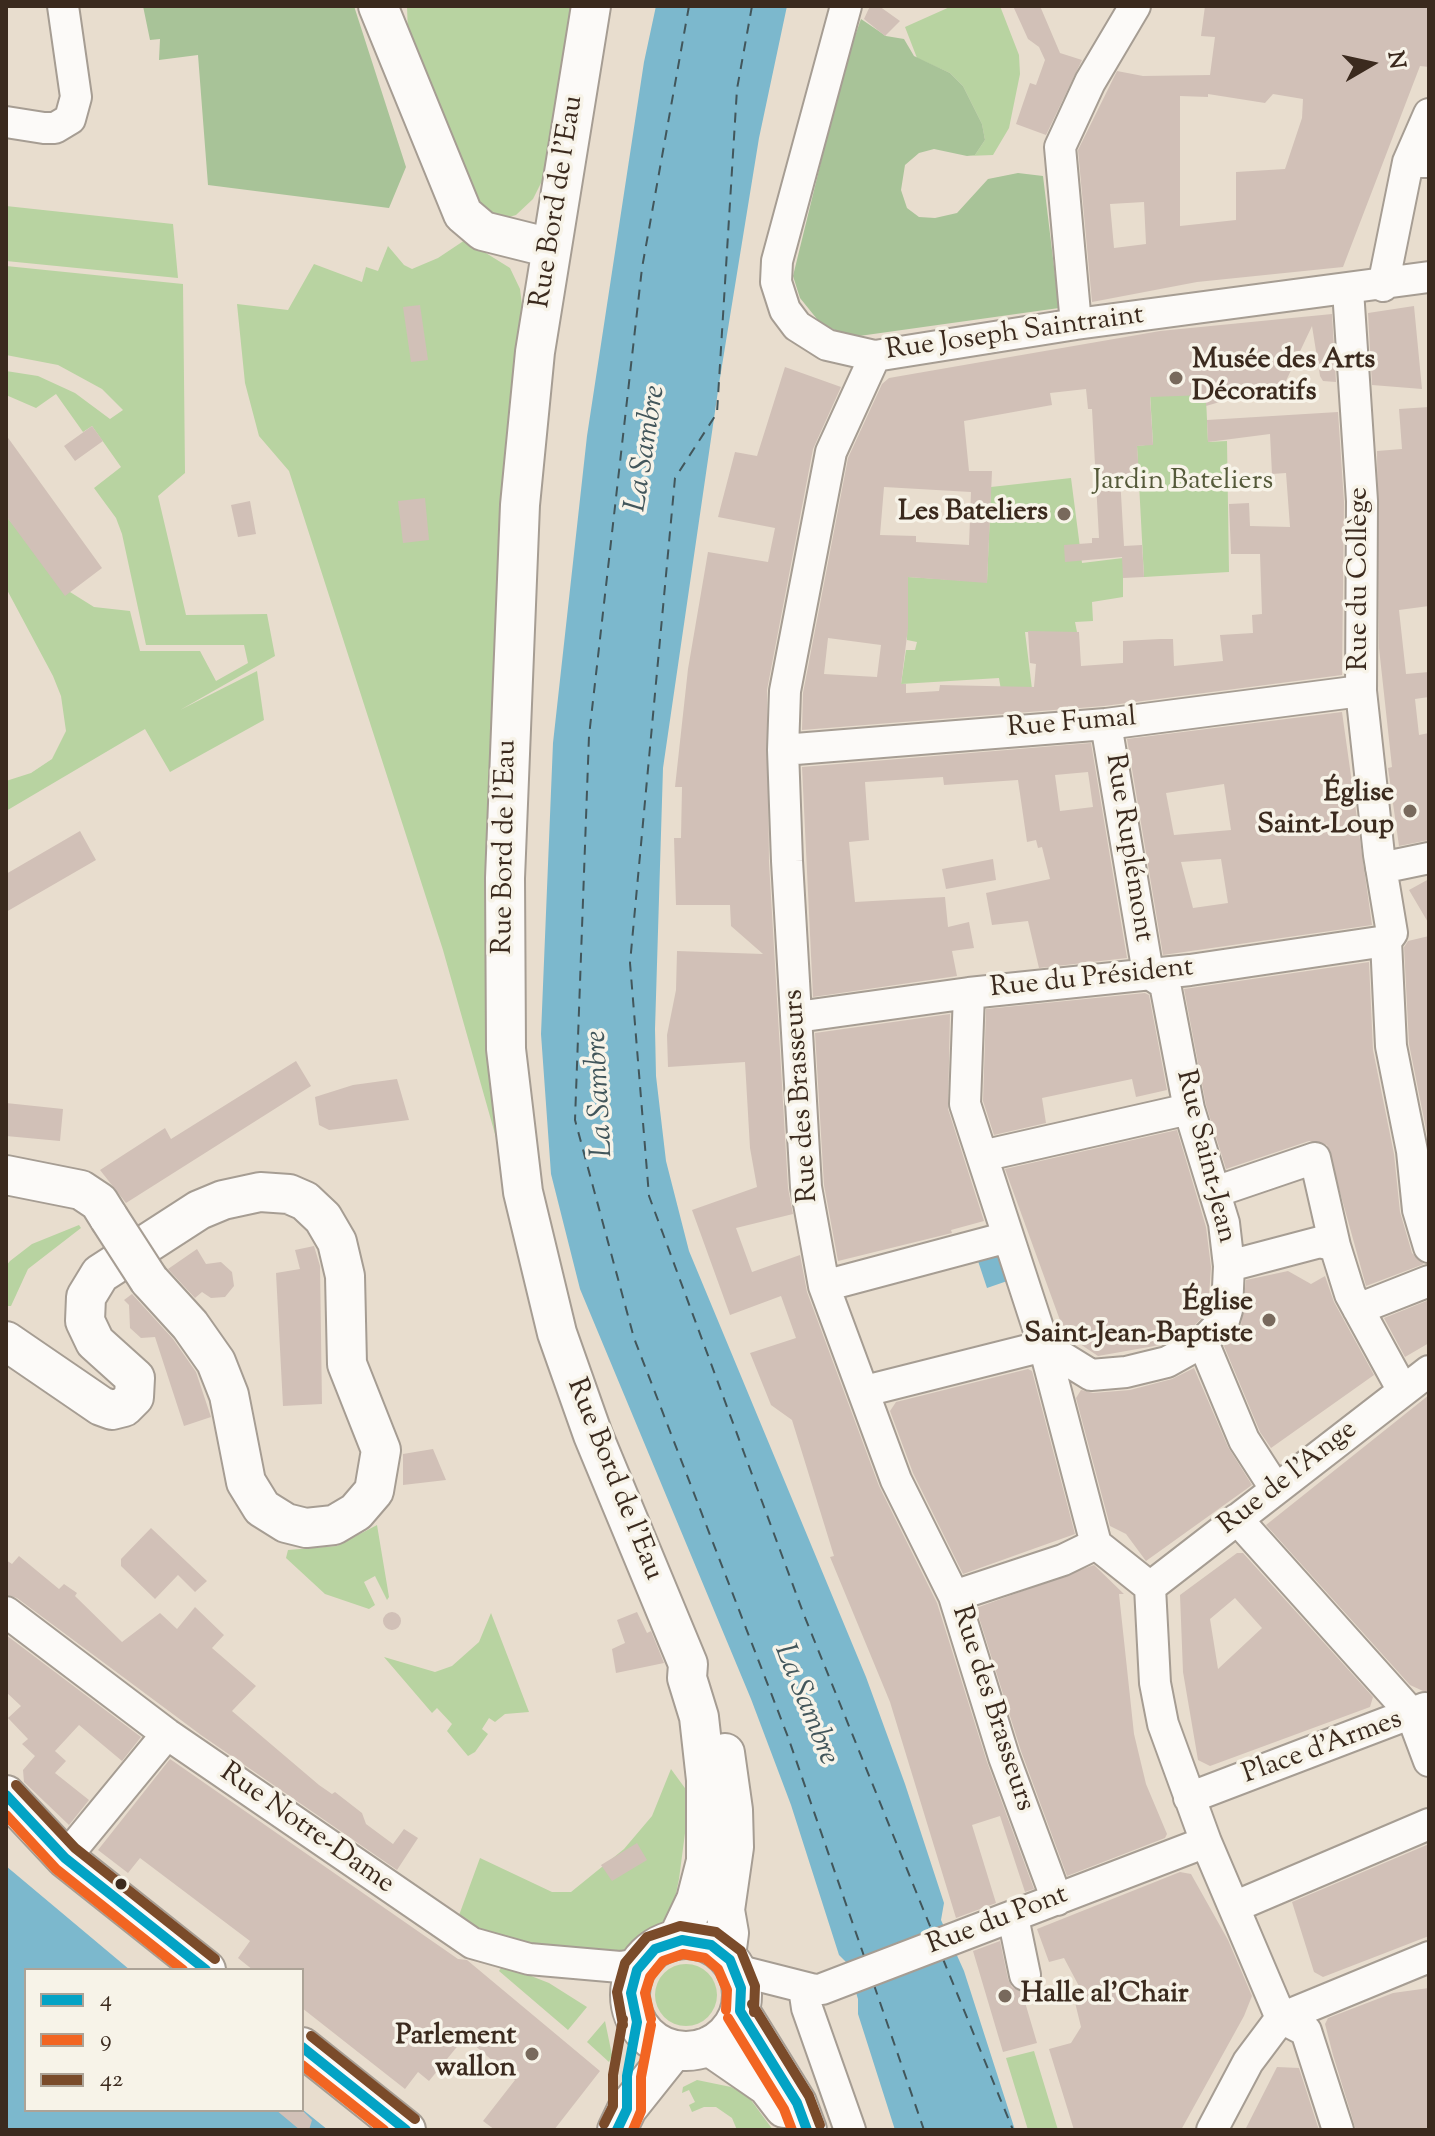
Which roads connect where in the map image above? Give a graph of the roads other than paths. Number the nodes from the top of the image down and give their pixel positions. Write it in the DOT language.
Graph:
graph roads {
  1 [pos="63,6"];
  2 [pos="378,6"];
  3 [pos="591,6"];
  4 [pos="846,6"];
  5 [pos="1135,6"];
  6 [pos="1429,114"];
  7 [pos="6,122"];
  8 [pos="1418,162"];
  9 [pos="551,248"];
  10 [pos="1429,277"];
  11 [pos="1383,286"];
  12 [pos="1348,290"];
  13 [pos="1076,324"];
  14 [pos="875,356"];
  15 [pos="1361,691"];
  16 [pos="1106,724"];
  17 [pos="783,750"];
  18 [pos="1429,858"];
  19 [pos="1381,868"];
  20 [pos="1386,941"];
  21 [pos="1148,973"];
  22 [pos="969,993"];
  23 [pos="797,1017"];
  24 [pos="1189,1109"];
  25 [pos="982,1156"];
  26 [pos="6,1175"];
  27 [pos="1215,1192"];
  28 [pos="1008,1237"];
  29 [pos="1335,1246"];
  30 [pos="1429,1247"];
  31 [pos="1229,1266"];
  32 [pos="1429,1281"];
  33 [pos="824,1286"];
  34 [pos="1358,1309"];
  35 [pos="6,1341"];
  36 [pos="1203,1342"];
  37 [pos="1044,1346"];
  38 [pos="1416,1384"];
  39 [pos="865,1391"];
  40 [pos="1275,1488"];
  41 [pos="1237,1519"];
  42 [pos="1096,1544"];
  43 [pos="1150,1587"];
  44 [pos="954,1596"];
  45 [pos="6,1612"];
  46 [pos="688,1664"];
  47 [pos="1418,1710"];
  48 [pos="167,1734"];
  49 [pos="1429,1761"];
  50 [pos="6,1795"];
  51 [pos="1189,1798"];
  52 [pos="1429,1824"];
  53 [pos="1206,1842"];
  54 [pos="65,1858"];
  55 [pos="1057,1900"];
  56 [pos="1234,1907"];
  57 [pos="1013,1917"];
  58 [pos="677,1940"];
  59 [pos="1429,1957"];
  60 [pos="640,1964"];
  61 [pos="203,1968"];
  62 [pos="1025,1975"];
  63 [pos="736,1983"];
  64 [pos="796,1986"];
  65 [pos="1281,2018"];
  66 [pos="637,2022"];
  67 [pos="692,2048"];
  68 [pos="304,2049"];
  69 [pos="622,2119"];
  70 [pos="807,2129"];
  71 [pos="406,2130"];
  72 [pos="850,2130"];
  73 [pos="1212,2130"];
  74 [pos="1338,2130"];
  1 -- 7 [label="street"];
  2 -- 9 [label="main road"];
  3 -- 9 [label="main road, Rue Bord de l'Eau"];
  4 -- 14 [label="street, Rue Joseph Saintraint"];
  5 -- 13 [label="street"];
  6 -- 8 [label="street"];
  8 -- 11 [label="street"];
  9 -- 46 [label="main road, Rue Bord de l'Eau"];
  10 -- 11 [label="street, Rue Joseph Saintraint"];
  11 -- 12 [label="street, Rue Joseph Saintraint"];
  12 -- 13 [label="street, Rue Joseph Saintraint"];
  12 -- 15 [label="street, Rue du Collège"];
  13 -- 14 [label="street, Rue Joseph Saintraint"];
  14 -- 17 [label="street, Rue des Brasseurs"];
  15 -- 16 [label="street, Rue Fumal"];
  15 -- 19 [label="street, Rue du Collège"];
  16 -- 17 [label="street, Rue Fumal"];
  16 -- 21 [label="street, Rue Ruplémont"];
  17 -- 23 [label="street, Rue des Brasseurs"];
  18 -- 19 [label="street"];
  19 -- 20 [label="street, Rue du Collège"];
  20 -- 21 [label="street, Rue du Président"];
  20 -- 30 [label="street, Rue du Collège"];
  21 -- 22 [label="street, Rue du Président"];
  21 -- 24 [label="street, Rue Saint-Jean"];
  22 -- 23 [label="street, Rue du Président"];
  22 -- 25 [label="street"];
  23 -- 33 [label="street, Rue des Brasseurs"];
  24 -- 25 [label="street"];
  24 -- 27 [label="street, Rue Saint-Jean"];
  25 -- 28 [label="street"];
  26 -- 35 [label="main road, bridge"];
  27 -- 29 [label="street"];
  27 -- 31 [label="street, Rue Saint-Jean"];
  28 -- 33 [label="street"];
  28 -- 37 [label="street"];
  29 -- 31 [label="street"];
  29 -- 34 [label="street"];
  31 -- 36 [label="street, Rue Saint-Jean"];
  32 -- 34 [label="street"];
  33 -- 39 [label="street, Rue des Brasseurs"];
  34 -- 38 [label="street"];
  36 -- 37 [label="street"];
  36 -- 40 [label="street"];
  37 -- 39 [label="street"];
  37 -- 42 [label="street"];
  38 -- 40 [label="street, Rue de l'Ange"];
  39 -- 44 [label="street, Rue des Brasseurs"];
  40 -- 41 [label="street, Rue de l'Ange"];
  41 -- 43 [label="street, Rue de l'Ange"];
  41 -- 47 [label="street"];
  42 -- 43 [label="street"];
  42 -- 44 [label="street"];
  43 -- 51 [label="street"];
  44 -- 55 [label="street, Rue des Brasseurs"];
  45 -- 48 [label="street, Rue Notre-Dame"];
  46 -- 58 [label="main road, Rue Bord de l'Eau"];
  46 -- 63 [label="main road, Rue Bord de l'Eau"];
  47 -- 49 [label="street, Place d'Armes"];
  47 -- 51 [label="street, Place d'Armes"];
  48 -- 54 [label="street"];
  48 -- 60 [label="street, Rue Notre-Dame"];
  50 -- 54 [label="main road"];
  51 -- 53 [label="street"];
  52 -- 56 [label="street"];
  53 -- 55 [label="street, Rue du Pont"];
  53 -- 56 [label="street"];
  54 -- 61 [label="main road"];
  55 -- 57 [label="street, Rue du Pont"];
  56 -- 65 [label="street"];
  57 -- 62 [label="street"];
  57 -- 64 [label="street, Rue du Pont"];
  58 -- 60 [label="main road"];
  58 -- 63 [label="main road"];
  59 -- 65 [label="street"];
  60 -- 66 [label="main road"];
  63 -- 64 [label="street, Rue du Pont"];
  63 -- 67 [label="main road"];
  63 -- 70 [label="main road"];
  64 -- 72 [label="street"];
  65 -- 73 [label="street"];
  65 -- 74 [label="street"];
  66 -- 67 [label="main road"];
  66 -- 69 [label="main road"];
  67 -- 69 [label="main road"];
  67 -- 70 [label="main road"];
  68 -- 71 [label="main road"];
}
